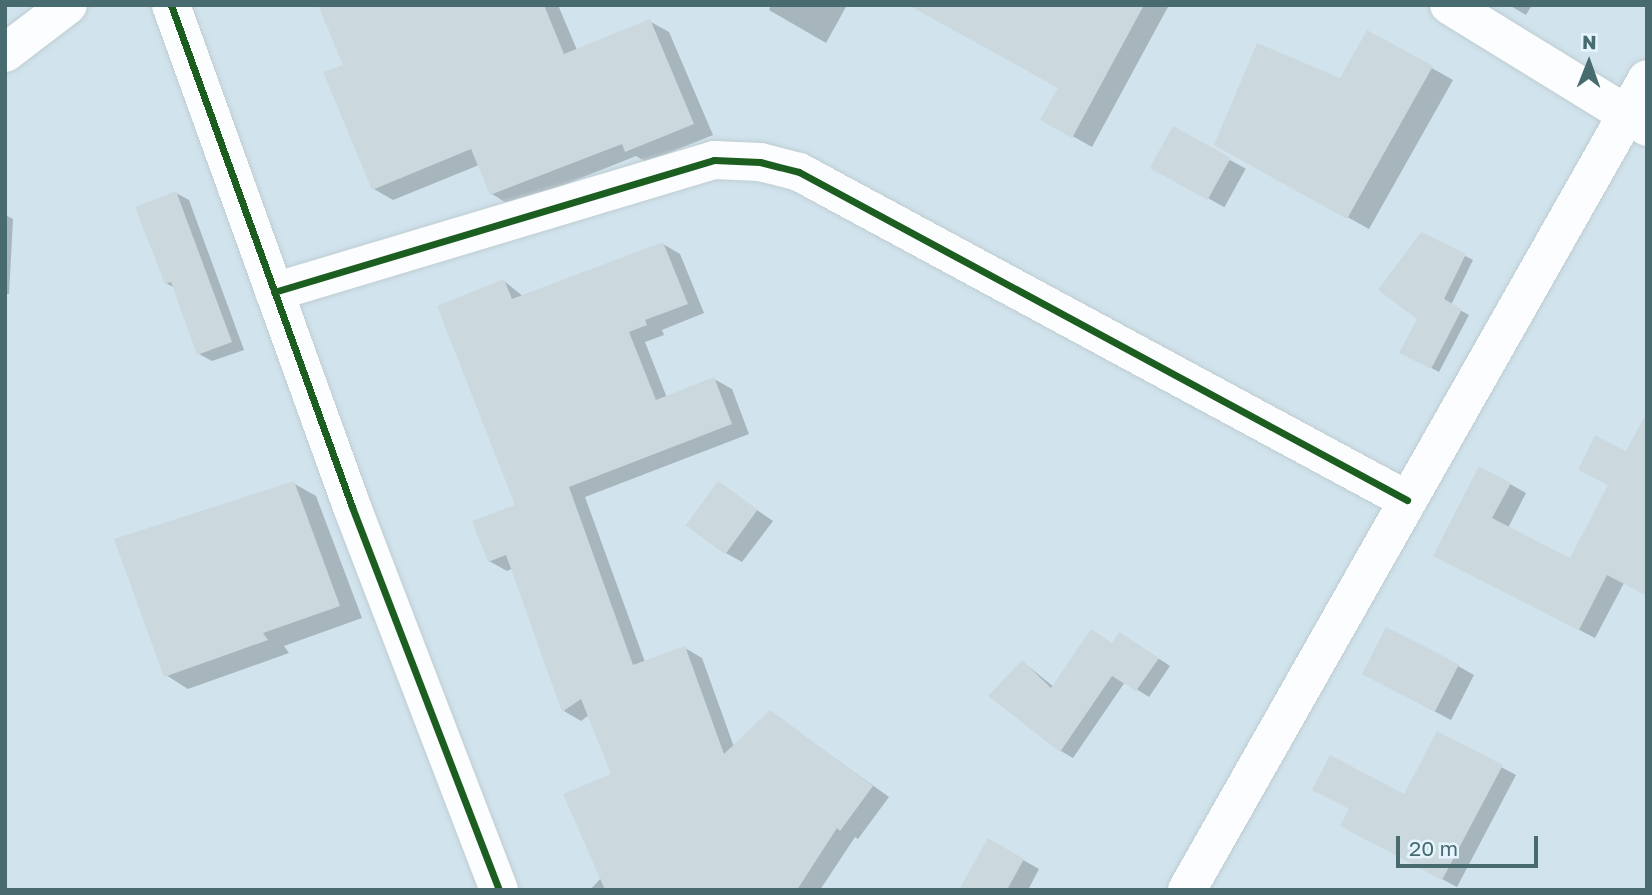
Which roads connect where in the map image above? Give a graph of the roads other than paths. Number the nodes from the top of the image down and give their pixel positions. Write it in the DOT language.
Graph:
graph roads {
  1 [pos="68,5"];
  2 [pos="171,5"];
  3 [pos="1449,5"];
  4 [pos="5,53"];
  5 [pos="1647,79"];
  6 [pos="1636,121"];
  7 [pos="274,292"];
  8 [pos="1407,500"];
  9 [pos="499,890"];
  10 [pos="1187,890"];
  1 -- 4 [label="street"];
  2 -- 7 [label="street"];
  3 -- 6 [label="street"];
  5 -- 6 [label="street"];
  6 -- 8 [label="street"];
  7 -- 8 [label="street"];
  7 -- 9 [label="street"];
  8 -- 10 [label="street"];
}
